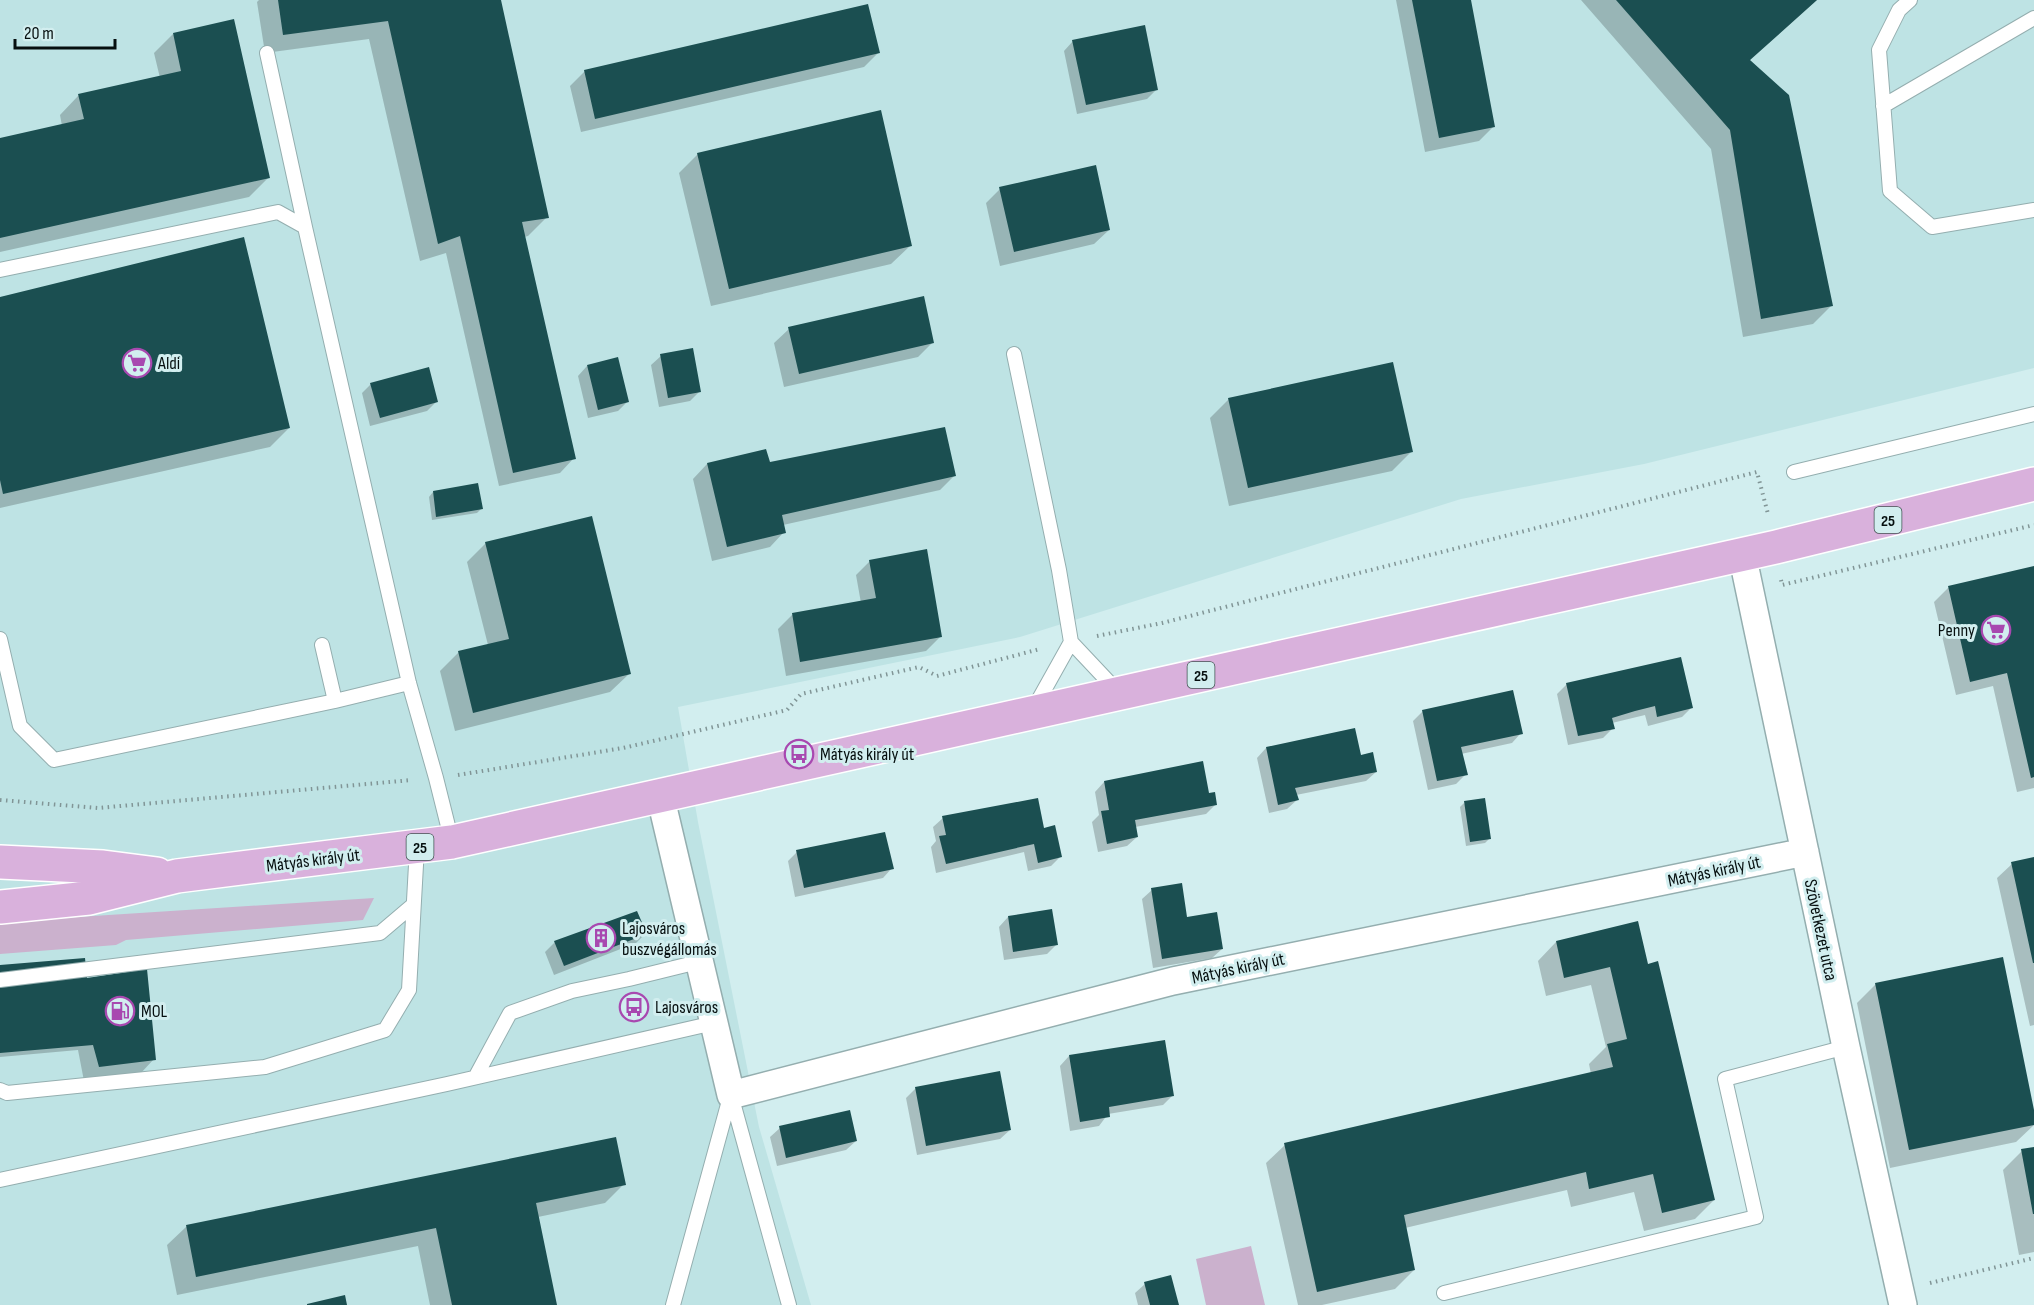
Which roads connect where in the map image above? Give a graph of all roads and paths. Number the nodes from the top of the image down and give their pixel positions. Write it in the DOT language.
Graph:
graph roads {
  1 [pos="1910,0"];
  2 [pos="2034,18"];
  3 [pos="267,52"];
  4 [pos="1883,106"];
  5 [pos="2034,210"];
  6 [pos="305,227"];
  7 [pos="0,270"];
  8 [pos="1014,354"];
  9 [pos="2034,414"];
  10 [pos="1794,472"];
  11 [pos="2034,484"];
  12 [pos="1776,547"];
  13 [pos="1742,554"];
  14 [pos="0,639"];
  15 [pos="1071,642"];
  16 [pos="321,645"];
  17 [pos="409,683"];
  18 [pos="1119,693"];
  19 [pos="335,701"];
  20 [pos="1032,712"];
  21 [pos="436,778"];
  22 [pos="660,795"];
  23 [pos="0,800"];
  24 [pos="452,842"];
  25 [pos="417,847"];
  26 [pos="1805,852"];
  27 [pos="0,862"];
  28 [pos="177,876"];
  29 [pos="413,905"];
  30 [pos="0,907"];
  31 [pos="698,962"];
  32 [pos="0,980"];
  33 [pos="714,1023"];
  34 [pos="1846,1047"];
  35 [pos="476,1076"];
  36 [pos="0,1090"];
  37 [pos="731,1095"];
  38 [pos="0,1180"];
  39 [pos="2034,1258"];
  40 [pos="1444,1293"];
  41 [pos="1902,1298"];
  42 [pos="673,1305"];
  43 [pos="789,1305"];
  1 -- 4 [label="lane"];
  2 -- 4 [label="lane"];
  3 -- 6 [label="lane"];
  4 -- 5 [label="lane"];
  6 -- 7 [label="lane"];
  6 -- 17 [label="lane"];
  8 -- 15 [label="lane"];
  9 -- 10 [label="lane"];
  11 -- 12 [label="main road, Mátyás király út / 25"];
  12 -- 13 [label="main road, Mátyás király út / 25"];
  12 -- 15 [label="path"];
  13 -- 18 [label="main road, Mátyás király út / 25"];
  13 -- 26 [label="street, Szövetkezet utca"];
  14 -- 19 [label="lane"];
  15 -- 18 [label="lane"];
  15 -- 20 [label="lane"];
  15 -- 21 [label="path"];
  16 -- 19 [label="lane"];
  17 -- 19 [label="lane"];
  17 -- 21 [label="lane"];
  18 -- 20 [label="main road, Mátyás király út / 25"];
  20 -- 22 [label="main road, Mátyás király út / 25"];
  21 -- 23 [label="path"];
  21 -- 24 [label="lane"];
  22 -- 24 [label="main road, Mátyás király út / 25"];
  22 -- 31 [label="street"];
  24 -- 25 [label="main road, Mátyás király út / 25"];
  25 -- 28 [label="main road, Mátyás király út / 25"];
  25 -- 29 [label="lane"];
  26 -- 34 [label="street, Szövetkezet utca"];
  26 -- 37 [label="street, Mátyás király út"];
  27 -- 28 [label="main road, Mátyás király út / 25"];
  28 -- 30 [label="main road, Mátyás király út"];
  29 -- 32 [label="lane"];
  29 -- 36 [label="lane"];
  31 -- 33 [label="street"];
  31 -- 35 [label="lane"];
  33 -- 35 [label="lane"];
  33 -- 37 [label="street"];
  34 -- 40 [label="lane"];
  34 -- 41 [label="street, Szövetkezet utca"];
  35 -- 38 [label="lane"];
  37 -- 42 [label="lane"];
  37 -- 43 [label="lane"];
  39 -- 41 [label="path"];
}
